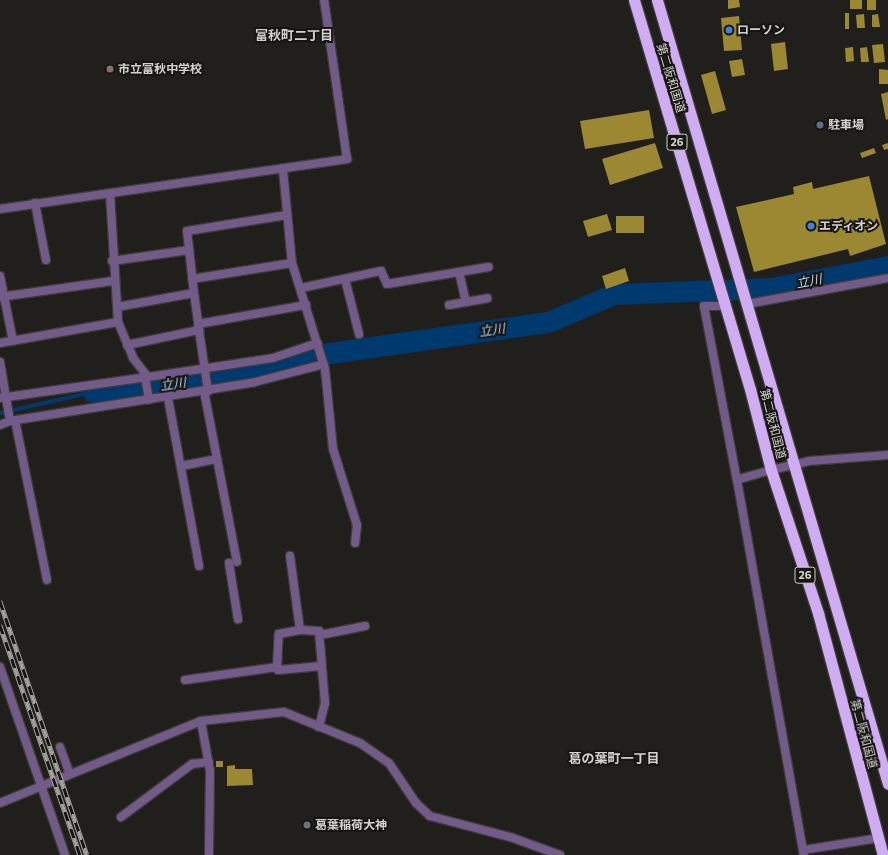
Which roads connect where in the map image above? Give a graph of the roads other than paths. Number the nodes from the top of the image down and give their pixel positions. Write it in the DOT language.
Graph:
graph roads {
  1 [pos="324,0"];
  2 [pos="634,0"];
  3 [pos="657,0"];
  4 [pos="283,170"];
  5 [pos="110,194"];
  6 [pos="36,203"];
  7 [pos="0,209"];
  8 [pos="287,215"];
  9 [pos="189,250"];
  10 [pos="46,260"];
  11 [pos="112,261"];
  12 [pos="292,262"];
  13 [pos="489,267"];
  14 [pos="459,272"];
  15 [pos="0,276"];
  16 [pos="345,278"];
  17 [pos="888,278"];
  18 [pos="192,279"];
  19 [pos="113,281"];
  20 [pos="301,288"];
  21 [pos="194,293"];
  22 [pos="2,297"];
  23 [pos="487,298"];
  24 [pos="724,301"];
  25 [pos="746,301"];
  26 [pos="466,302"];
  27 [pos="306,305"];
  28 [pos="449,305"];
  29 [pos="116,307"];
  30 [pos="118,322"];
  31 [pos="199,327"];
  32 [pos="359,334"];
  33 [pos="13,341"];
  34 [pos="0,344"];
  35 [pos="127,345"];
  36 [pos="319,345"];
  37 [pos="0,362"];
  38 [pos="324,363"];
  39 [pos="204,371"];
  40 [pos="147,379"];
  41 [pos="206,390"];
  42 [pos="168,398"];
  43 [pos="148,399"];
  44 [pos="5,400"];
  45 [pos="12,421"];
  46 [pos="0,425"];
  47 [pos="888,455"];
  48 [pos="217,459"];
  49 [pos="795,465"];
  50 [pos="181,466"];
  51 [pos="771,470"];
  52 [pos="737,480"];
  53 [pos="355,543"];
  54 [pos="290,556"];
  55 [pos="237,562"];
  56 [pos="228,563"];
  57 [pos="199,566"];
  58 [pos="47,580"];
  59 [pos="238,619"];
  60 [pos="365,626"];
  61 [pos="300,630"];
  62 [pos="320,635"];
  63 [pos="322,666"];
  64 [pos="0,667"];
  65 [pos="277,667"];
  66 [pos="185,680"];
  67 [pos="201,721"];
  68 [pos="319,726"];
  69 [pos="60,747"];
  70 [pos="208,762"];
  71 [pos="70,774"];
  72 [pos="888,784"];
  73 [pos="41,786"];
  74 [pos="0,803"];
  75 [pos="121,818"];
  76 [pos="878,838"];
  77 [pos="804,852"];
  78 [pos="65,855"];
  79 [pos="209,855"];
  80 [pos="560,855"];
  81 [pos="883,855"];
  1 -- 4 [label="street"];
  2 -- 24 [label="highway, 第二阪和国道 / 26"];
  3 -- 25 [label="highway, 第二阪和国道 / 26"];
  4 -- 5 [label="street"];
  4 -- 8 [label="street"];
  5 -- 6 [label="street"];
  5 -- 11 [label="street"];
  6 -- 7 [label="street"];
  6 -- 10 [label="street"];
  8 -- 9 [label="street"];
  8 -- 12 [label="street"];
  9 -- 11 [label="street"];
  9 -- 18 [label="street"];
  11 -- 19 [label="street"];
  12 -- 18 [label="street"];
  12 -- 20 [label="street"];
  13 -- 14 [label="street"];
  14 -- 16 [label="street"];
  14 -- 26 [label="street"];
  15 -- 22 [label="street"];
  16 -- 20 [label="street"];
  16 -- 32 [label="street"];
  17 -- 25 [label="street"];
  18 -- 21 [label="street"];
  19 -- 22 [label="street"];
  19 -- 29 [label="street"];
  20 -- 27 [label="street"];
  21 -- 29 [label="street"];
  21 -- 31 [label="street"];
  22 -- 33 [label="street"];
  23 -- 26 [label="street"];
  24 -- 51 [label="highway, 第二阪和国道 / 26"];
  24 -- 52 [label="street"];
  25 -- 49 [label="highway, 第二阪和国道 / 26"];
  26 -- 28 [label="street"];
  27 -- 31 [label="street"];
  27 -- 36 [label="street"];
  29 -- 30 [label="street"];
  30 -- 33 [label="street"];
  30 -- 35 [label="street"];
  31 -- 35 [label="street"];
  31 -- 39 [label="street"];
  33 -- 34 [label="street"];
  35 -- 40 [label="street"];
  36 -- 38 [label="street"];
  36 -- 39 [label="street"];
  37 -- 44 [label="street"];
  38 -- 41 [label="street"];
  38 -- 53 [label="street"];
  39 -- 40 [label="street"];
  39 -- 41 [label="street"];
  40 -- 43 [label="street"];
  40 -- 44 [label="street"];
  41 -- 42 [label="street"];
  41 -- 48 [label="street"];
  42 -- 43 [label="street"];
  42 -- 50 [label="street"];
  43 -- 45 [label="street"];
  44 -- 45 [label="street"];
  45 -- 46 [label="street"];
  45 -- 58 [label="street"];
  47 -- 49 [label="street"];
  48 -- 50 [label="street"];
  48 -- 55 [label="street"];
  49 -- 51 [label="street"];
  49 -- 72 [label="highway, 第二阪和国道 / 26"];
  50 -- 57 [label="street"];
  51 -- 52 [label="street"];
  51 -- 76 [label="highway, 第二阪和国道 / 26"];
  52 -- 77 [label="street"];
  54 -- 61 [label="street"];
  56 -- 59 [label="street"];
  60 -- 62 [label="street"];
  61 -- 62 [label="street"];
  61 -- 65 [label="street"];
  62 -- 63 [label="street"];
  63 -- 65 [label="street"];
  63 -- 68 [label="street"];
  64 -- 73 [label="street"];
  65 -- 66 [label="street"];
  67 -- 68 [label="street"];
  67 -- 70 [label="street"];
  67 -- 71 [label="street"];
  68 -- 80 [label="street"];
  69 -- 71 [label="street"];
  70 -- 75 [label="street"];
  70 -- 79 [label="street"];
  71 -- 73 [label="street"];
  73 -- 74 [label="street"];
  73 -- 78 [label="street"];
  76 -- 77 [label="street"];
  76 -- 81 [label="highway, 第二阪和国道 / 26"];
}
